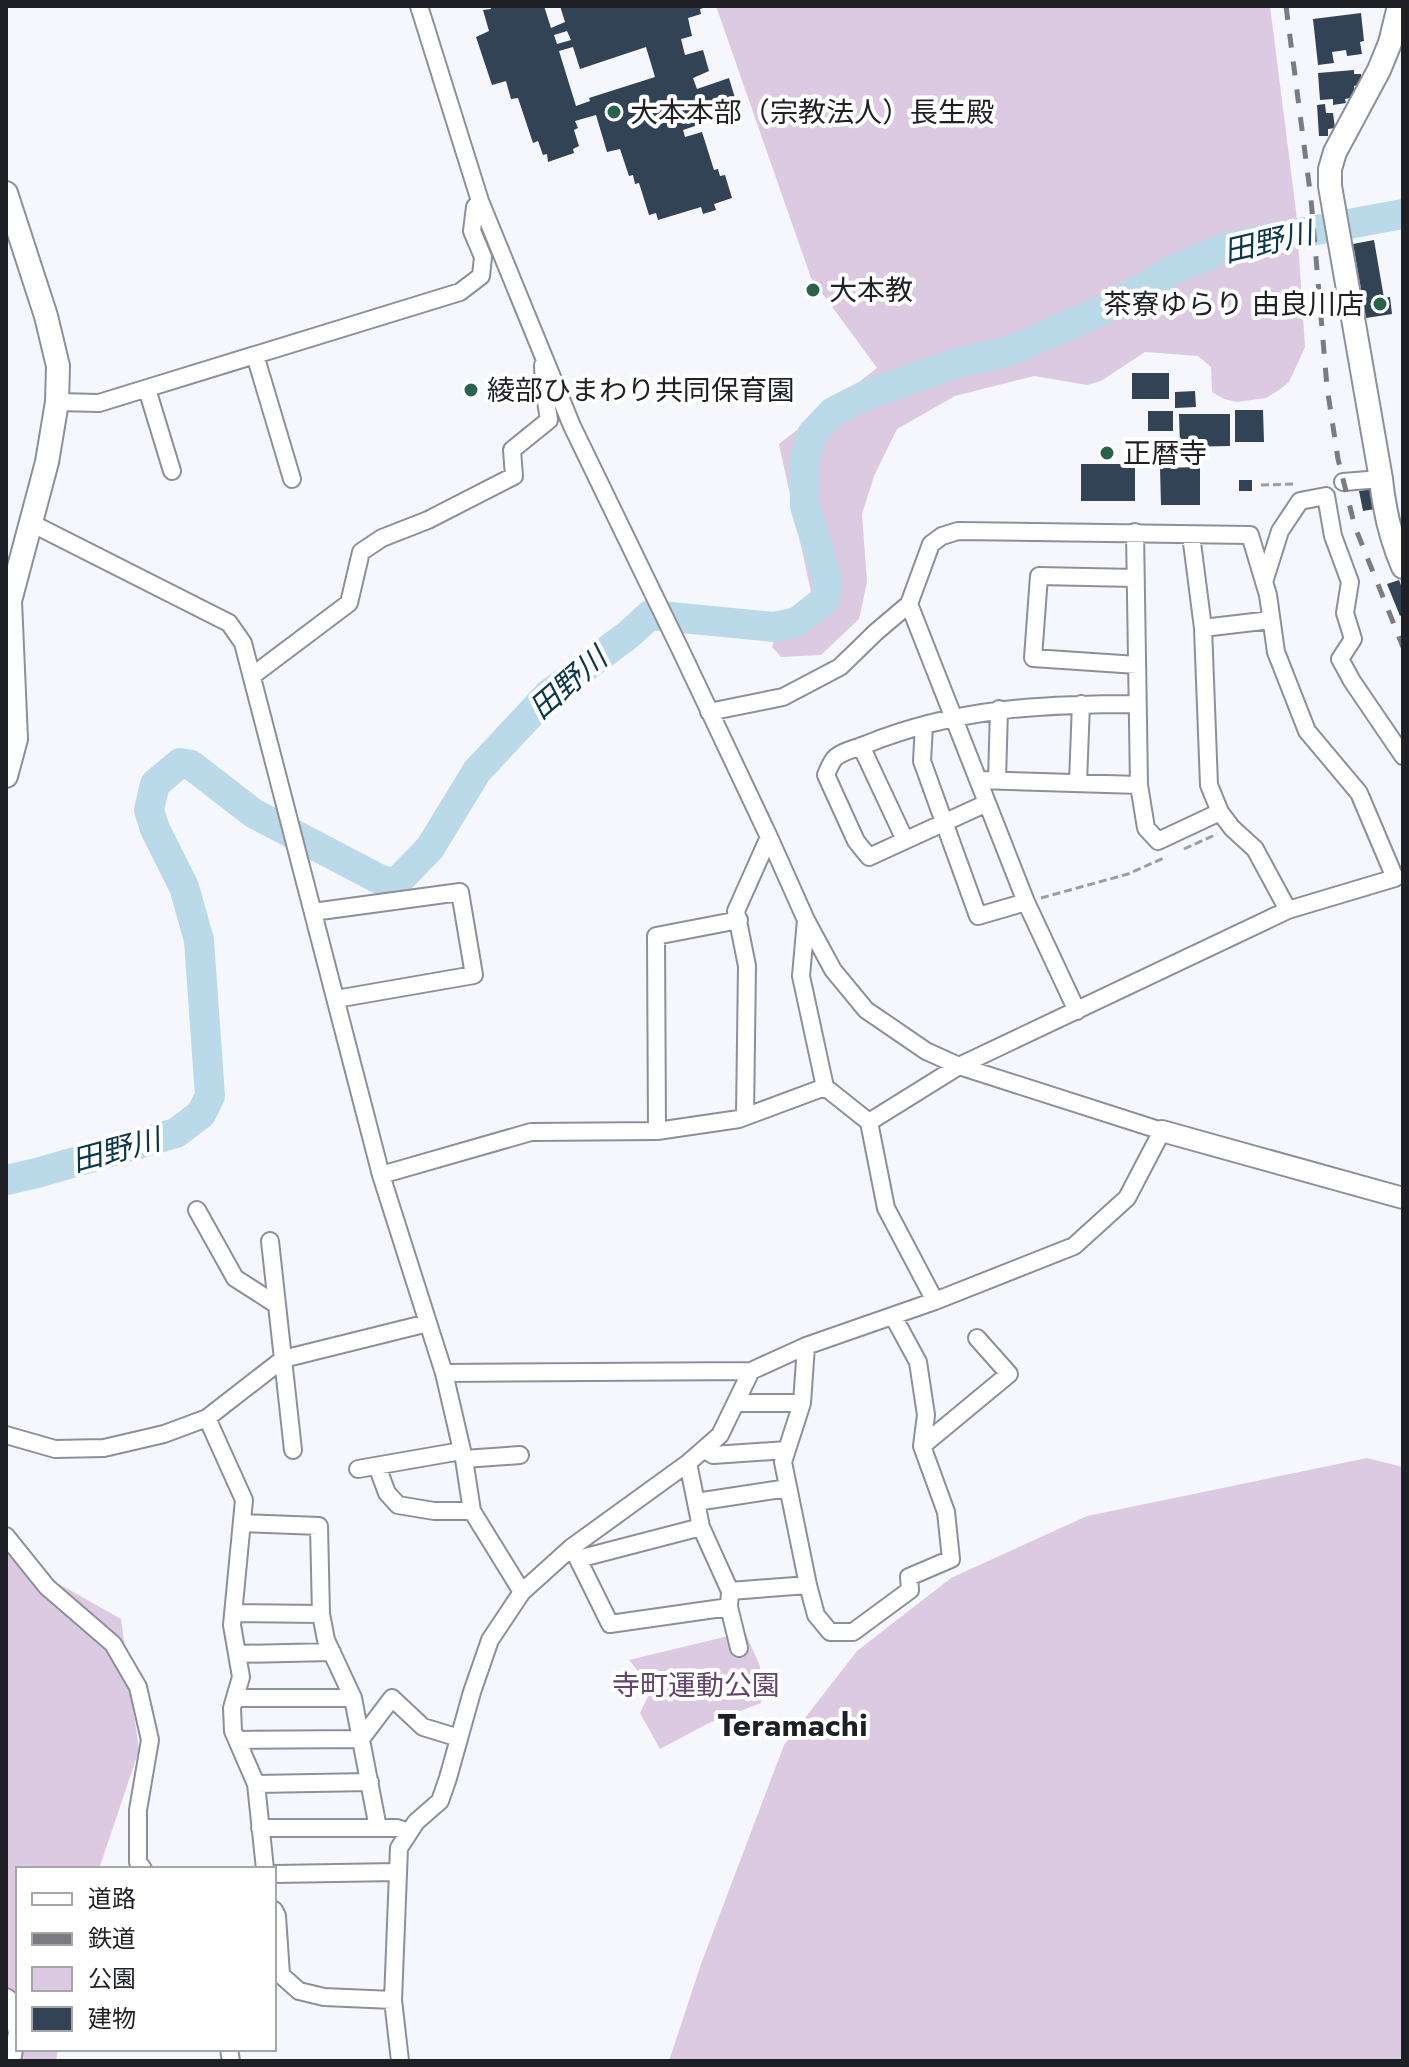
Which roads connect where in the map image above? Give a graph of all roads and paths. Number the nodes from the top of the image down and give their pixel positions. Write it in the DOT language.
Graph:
graph roads {
  1 [pos="419,6"];
  2 [pos="1399,6"];
  3 [pos="6,193"];
  4 [pos="480,201"];
  5 [pos="255,355"];
  6 [pos="543,355"];
  7 [pos="147,389"];
  8 [pos="57,402"];
  9 [pos="172,471"];
  10 [pos="292,479"];
  11 [pos="1381,479"];
  12 [pos="1343,482"];
  13 [pos="31,523"];
  14 [pos="1135,532"];
  15 [pos="1191,535"];
  16 [pos="1403,567"];
  17 [pos="1135,578"];
  18 [pos="1264,582"];
  19 [pos="8,601"];
  20 [pos="909,604"];
  21 [pos="1271,620"];
  22 [pos="1203,628"];
  23 [pos="1137,665"];
  24 [pos="252,676"];
  25 [pos="1081,704"];
  26 [pos="1137,704"];
  27 [pos="999,709"];
  28 [pos="709,712"];
  29 [pos="953,718"];
  30 [pos="924,725"];
  31 [pos="861,746"];
  32 [pos="1403,756"];
  33 [pos="6,776"];
  34 [pos="978,780"];
  35 [pos="997,780"];
  36 [pos="1078,782"];
  37 [pos="1139,785"];
  38 [pos="987,803"];
  39 [pos="1220,812"];
  40 [pos="945,822"];
  41 [pos="1232,828"];
  42 [pos="769,837"];
  43 [pos="905,840"];
  44 [pos="1180,851"];
  45 [pos="1167,856"];
  46 [pos="1399,878"];
  47 [pos="1026,902"];
  48 [pos="1288,910"];
  49 [pos="313,912"];
  50 [pos="739,920"];
  51 [pos="806,920"];
  52 [pos="336,999"];
  53 [pos="1077,1011"];
  54 [pos="959,1066"];
  55 [pos="825,1087"];
  56 [pos="745,1116"];
  57 [pos="869,1122"];
  58 [pos="657,1131"];
  59 [pos="1162,1131"];
  60 [pos="381,1175"];
  61 [pos="1403,1198"];
  62 [pos="197,1210"];
  63 [pos="270,1241"];
  64 [pos="935,1301"];
  65 [pos="277,1305"];
  66 [pos="893,1316"];
  67 [pos="428,1323"];
  68 [pos="977,1338"];
  69 [pos="806,1346"];
  70 [pos="283,1359"];
  71 [pos="751,1371"];
  72 [pos="444,1373"];
  73 [pos="736,1403"];
  74 [pos="802,1403"];
  75 [pos="207,1418"];
  76 [pos="6,1435"];
  77 [pos="922,1446"];
  78 [pos="704,1449"];
  79 [pos="293,1450"];
  80 [pos="787,1450"];
  81 [pos="462,1455"];
  82 [pos="520,1455"];
  83 [pos="688,1463"];
  84 [pos="377,1466"];
  85 [pos="358,1469"];
  86 [pos="788,1488"];
  87 [pos="696,1502"];
  88 [pos="472,1511"];
  89 [pos="242,1523"];
  90 [pos="701,1527"];
  91 [pos="6,1536"];
  92 [pos="575,1553"];
  93 [pos="808,1585"];
  94 [pos="522,1592"];
  95 [pos="730,1599"];
  96 [pos="233,1613"];
  97 [pos="321,1614"];
  98 [pos="739,1648"];
  99 [pos="332,1652"];
  100 [pos="237,1654"];
  101 [pos="235,1698"];
  102 [pos="353,1698"];
  103 [pos="459,1738"];
  104 [pos="361,1739"];
  105 [pos="237,1740"];
  106 [pos="370,1782"];
  107 [pos="256,1784"];
  108 [pos="260,1828"];
  109 [pos="378,1828"];
  110 [pos="409,1832"];
  111 [pos="142,1867"];
  112 [pos="265,1867"];
  113 [pos="398,1872"];
  114 [pos="276,1874"];
  115 [pos="276,1914"];
  116 [pos="6,1997"];
  117 [pos="393,2000"];
  118 [pos="16,2028"];
  119 [pos="16,2038"];
  120 [pos="12,2061"];
  121 [pos="400,2061"];
  1 -- 4 [label="street"];
  2 -- 11 [label="main road"];
  3 -- 8 [label="main road"];
  4 -- 5 [label="street"];
  4 -- 6 [label="street"];
  5 -- 7 [label="street"];
  5 -- 10 [label="street"];
  6 -- 24 [label="street"];
  6 -- 28 [label="street"];
  7 -- 8 [label="street"];
  7 -- 9 [label="street"];
  8 -- 13 [label="main road"];
  11 -- 12 [label="street"];
  11 -- 16 [label="main road"];
  13 -- 19 [label="main road"];
  13 -- 24 [label="street"];
  14 -- 15 [label="street"];
  14 -- 17 [label="street"];
  14 -- 20 [label="street"];
  15 -- 18 [label="street"];
  15 -- 22 [label="street"];
  17 -- 23 [label="street"];
  17 -- 23 [label="street"];
  18 -- 21 [label="street"];
  18 -- 32 [label="street"];
  19 -- 33 [label="main road"];
  20 -- 28 [label="street"];
  20 -- 29 [label="street"];
  21 -- 22 [label="street"];
  21 -- 46 [label="street"];
  22 -- 39 [label="street"];
  23 -- 26 [label="street"];
  24 -- 49 [label="street"];
  25 -- 26 [label="street"];
  25 -- 27 [label="street"];
  25 -- 36 [label="street"];
  26 -- 37 [label="street"];
  27 -- 29 [label="street"];
  27 -- 35 [label="street"];
  28 -- 42 [label="street"];
  29 -- 30 [label="street"];
  29 -- 34 [label="street"];
  30 -- 31 [label="street"];
  30 -- 40 [label="street"];
  31 -- 43 [label="street"];
  31 -- 43 [label="street"];
  34 -- 35 [label="street"];
  34 -- 38 [label="street"];
  35 -- 36 [label="street"];
  36 -- 37 [label="street"];
  37 -- 39 [label="street"];
  38 -- 40 [label="street"];
  38 -- 47 [label="street"];
  39 -- 41 [label="street"];
  40 -- 43 [label="street"];
  40 -- 47 [label="street"];
  41 -- 44 [label="path"];
  41 -- 48 [label="street"];
  42 -- 50 [label="street"];
  42 -- 51 [label="street"];
  45 -- 47 [label="path"];
  46 -- 48 [label="street"];
  47 -- 53 [label="street"];
  48 -- 53 [label="street"];
  49 -- 52 [label="street"];
  49 -- 52 [label="street"];
  50 -- 56 [label="street"];
  50 -- 58 [label="street"];
  51 -- 54 [label="street"];
  51 -- 55 [label="street"];
  52 -- 60 [label="street"];
  53 -- 54 [label="street"];
  54 -- 57 [label="street"];
  54 -- 59 [label="street"];
  55 -- 56 [label="street"];
  55 -- 57 [label="street"];
  56 -- 58 [label="street"];
  57 -- 64 [label="street"];
  58 -- 60 [label="street"];
  59 -- 61 [label="street"];
  59 -- 64 [label="street"];
  60 -- 67 [label="street"];
  62 -- 65 [label="street"];
  63 -- 65 [label="street"];
  64 -- 66 [label="street"];
  65 -- 70 [label="street"];
  66 -- 69 [label="street"];
  66 -- 77 [label="street"];
  67 -- 70 [label="street"];
  67 -- 72 [label="street"];
  68 -- 77 [label="street"];
  69 -- 71 [label="street"];
  69 -- 74 [label="street"];
  70 -- 75 [label="street"];
  70 -- 79 [label="street"];
  71 -- 72 [label="street"];
  71 -- 73 [label="street"];
  72 -- 81 [label="street"];
  73 -- 74 [label="street"];
  73 -- 78 [label="street"];
  74 -- 80 [label="street"];
  75 -- 76 [label="street"];
  75 -- 89 [label="street"];
  77 -- 93 [label="street"];
  78 -- 80 [label="street"];
  78 -- 83 [label="street"];
  80 -- 86 [label="street"];
  81 -- 82 [label="street"];
  81 -- 84 [label="street"];
  81 -- 88 [label="street"];
  83 -- 87 [label="street"];
  83 -- 92 [label="street"];
  84 -- 85 [label="street"];
  84 -- 88 [label="street"];
  86 -- 87 [label="street"];
  86 -- 93 [label="street"];
  87 -- 90 [label="street"];
  88 -- 94 [label="street"];
  89 -- 96 [label="street"];
  89 -- 97 [label="street"];
  90 -- 92 [label="street"];
  90 -- 95 [label="street"];
  91 -- 111 [label="street"];
  92 -- 94 [label="street"];
  92 -- 95 [label="street"];
  93 -- 95 [label="street"];
  94 -- 103 [label="street"];
  95 -- 98 [label="street"];
  96 -- 97 [label="street"];
  96 -- 100 [label="street"];
  97 -- 99 [label="street"];
  99 -- 100 [label="street"];
  99 -- 102 [label="street"];
  100 -- 101 [label="street"];
  101 -- 102 [label="street"];
  101 -- 105 [label="street"];
  102 -- 104 [label="street"];
  103 -- 104 [label="street"];
  103 -- 110 [label="street"];
  104 -- 105 [label="street"];
  104 -- 106 [label="street"];
  105 -- 107 [label="street"];
  106 -- 107 [label="street"];
  106 -- 109 [label="street"];
  107 -- 108 [label="street"];
  108 -- 109 [label="street"];
  108 -- 112 [label="street"];
  109 -- 110 [label="street"];
  110 -- 113 [label="street"];
  113 -- 114 [label="street"];
  113 -- 117 [label="street"];
  115 -- 117 [label="street"];
  116 -- 118 [label="street"];
  117 -- 121 [label="street"];
  119 -- 120 [label="street"];
}
